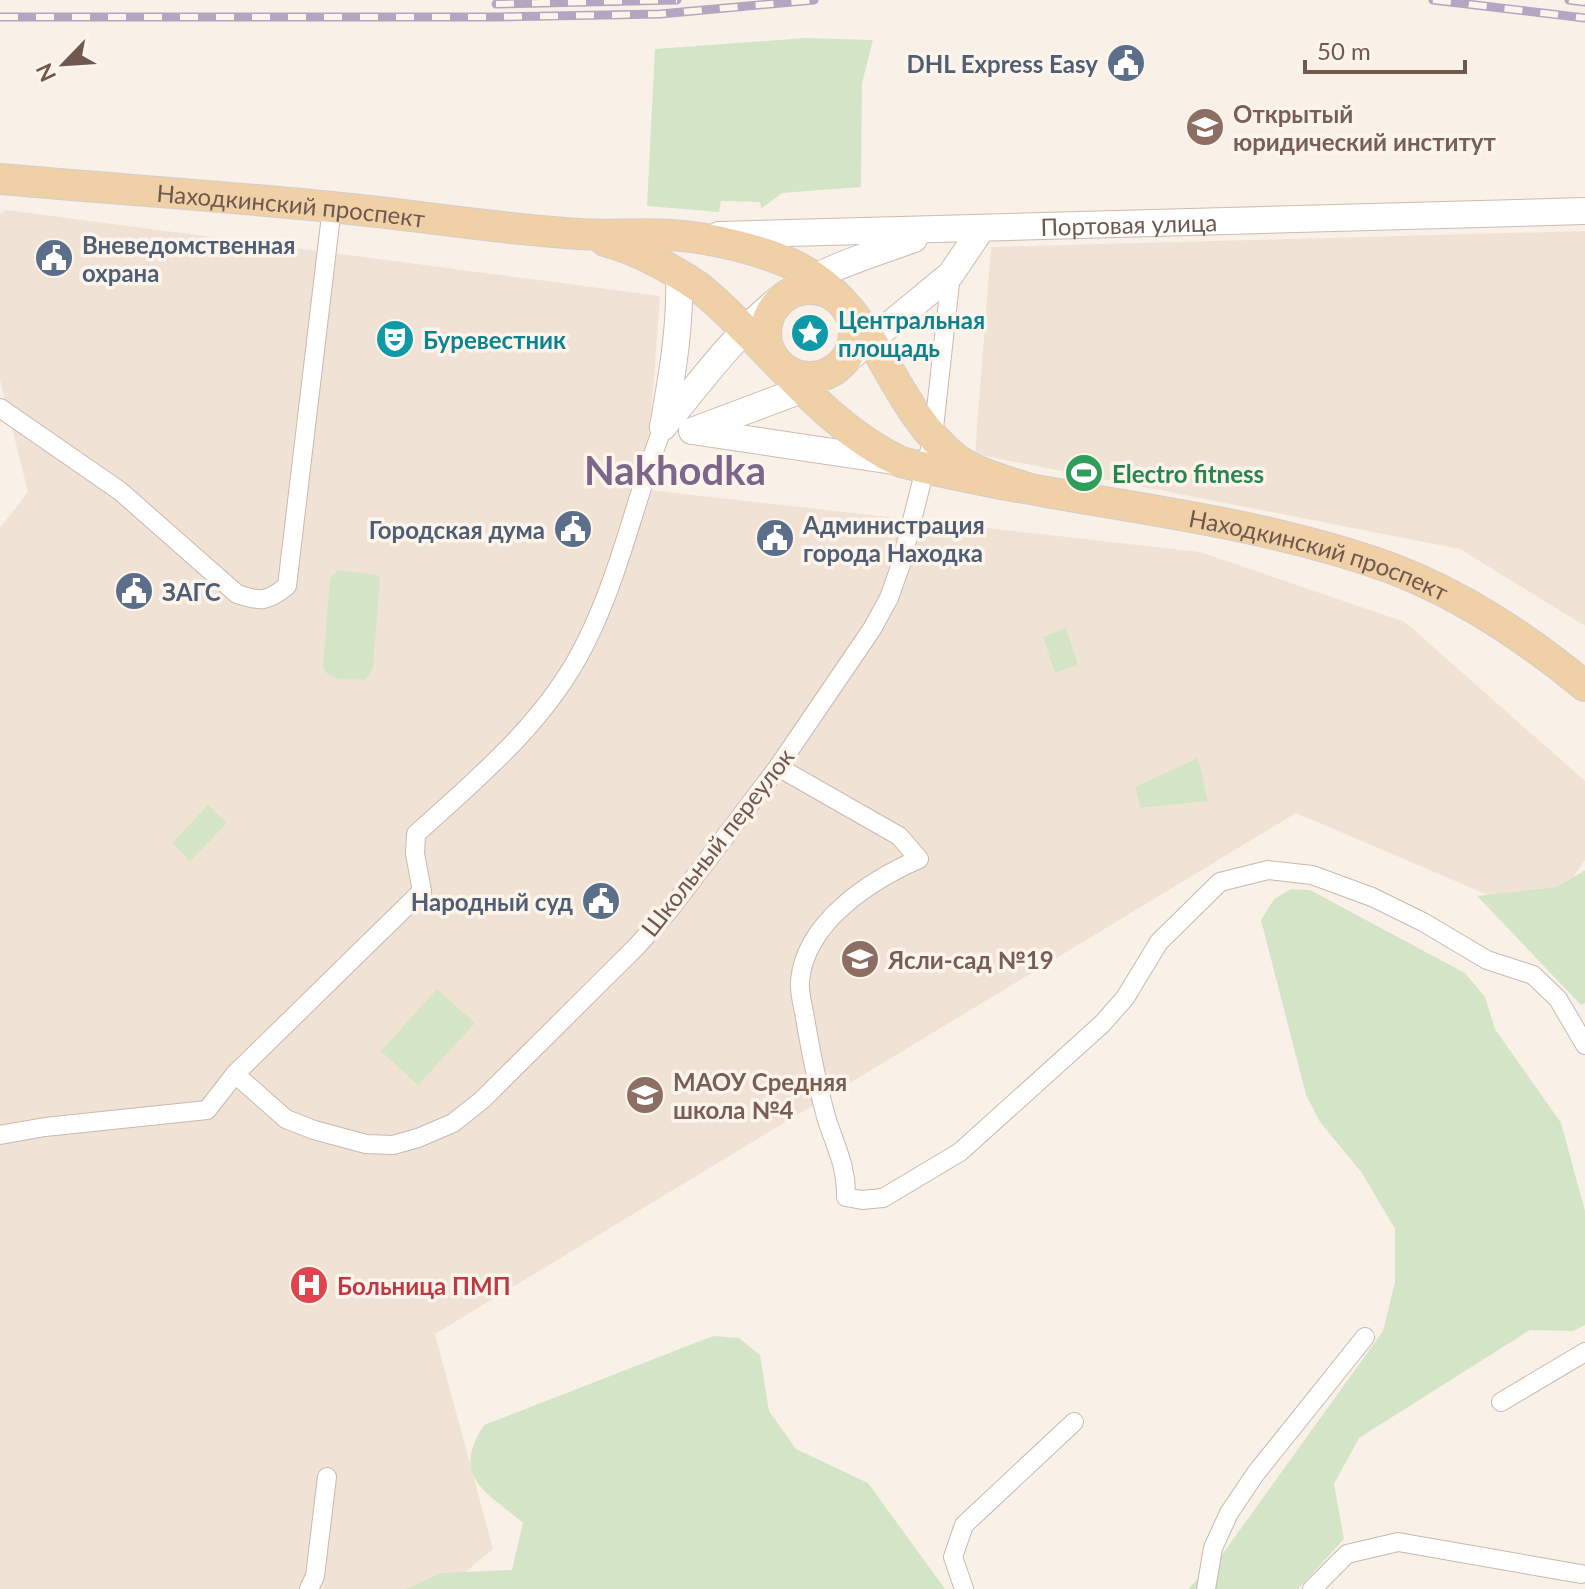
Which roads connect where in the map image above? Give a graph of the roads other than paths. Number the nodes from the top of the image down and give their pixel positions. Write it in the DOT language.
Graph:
graph roads {
  1 [pos="0,179"];
  2 [pos="332,207"];
  3 [pos="1585,211"];
  4 [pos="982,228"];
  5 [pos="936,230"];
  6 [pos="580,234"];
  7 [pos="671,235"];
  8 [pos="679,273"];
  9 [pos="951,274"];
  10 [pos="816,278"];
  11 [pos="783,297"];
  12 [pos="845,306"];
  13 [pos="745,331"];
  14 [pos="872,339"];
  15 [pos="774,360"];
  16 [pos="837,368"];
  17 [pos="804,389"];
  18 [pos="0,408"];
  19 [pos="663,427"];
  20 [pos="692,431"];
  21 [pos="933,437"];
  22 [pos="912,465"];
  23 [pos="1027,488"];
  24 [pos="1585,686"];
  25 [pos="778,767"];
  26 [pos="1585,1045"];
  27 [pos="235,1074"];
  28 [pos="0,1135"];
  29 [pos="1365,1337"];
  30 [pos="1585,1352"];
  31 [pos="1501,1402"];
  32 [pos="1074,1422"];
  33 [pos="327,1477"];
  34 [pos="1583,1572"];
  35 [pos="309,1589"];
  36 [pos="964,1589"];
  37 [pos="1206,1589"];
  38 [pos="1312,1589"];
  39 [pos="1566,1589"];
  1 -- 2 [label="main road, Находкинский проспект"];
  2 -- 6 [label="main road, Находкинский проспект"];
  2 -- 18 [label="street"];
  3 -- 4 [label="street, Портовая улица"];
  4 -- 5 [label="street, Портовая улица"];
  4 -- 9 [label="street"];
  5 -- 7 [label="street, Портовая улица"];
  5 -- 10 [label="street"];
  6 -- 7 [label="main road, Находкинский проспект"];
  6 -- 8 [label="main road, Находкинский проспект"];
  7 -- 10 [label="main road, Находкинский проспект"];
  8 -- 13 [label="main road, Находкинский проспект"];
  8 -- 19 [label="street"];
  9 -- 14 [label="street"];
  9 -- 21 [label="street, Школьный переулок"];
  10 -- 11 [label="street"];
  10 -- 12 [label="main road, Находкинский проспект"];
  11 -- 12 [label="main road"];
  11 -- 13 [label="street"];
  11 -- 15 [label="main road"];
  12 -- 14 [label="main road, Находкинский проспект"];
  12 -- 16 [label="main road"];
  13 -- 15 [label="main road, Находкинский проспект"];
  13 -- 19 [label="street"];
  14 -- 16 [label="street"];
  14 -- 21 [label="main road, Находкинский проспект"];
  15 -- 16 [label="main road"];
  15 -- 17 [label="main road, Находкинский проспект"];
  16 -- 17 [label="street"];
  17 -- 20 [label="street"];
  17 -- 22 [label="main road, Находкинский проспект"];
  19 -- 20 [label="street"];
  19 -- 27 [label="street"];
  20 -- 22 [label="street"];
  21 -- 22 [label="street, Школьный переулок"];
  21 -- 23 [label="main road, Находкинский проспект"];
  22 -- 23 [label="main road, Находкинский проспект"];
  22 -- 25 [label="street, Школьный переулок"];
  23 -- 24 [label="main road, Находкинский проспект"];
  25 -- 26 [label="street"];
  25 -- 27 [label="street, Школьный переулок"];
  27 -- 28 [label="street"];
  29 -- 37 [label="street"];
  30 -- 31 [label="street"];
  32 -- 36 [label="street"];
  33 -- 35 [label="street"];
  34 -- 38 [label="street"];
  34 -- 39 [label="street"];
}
